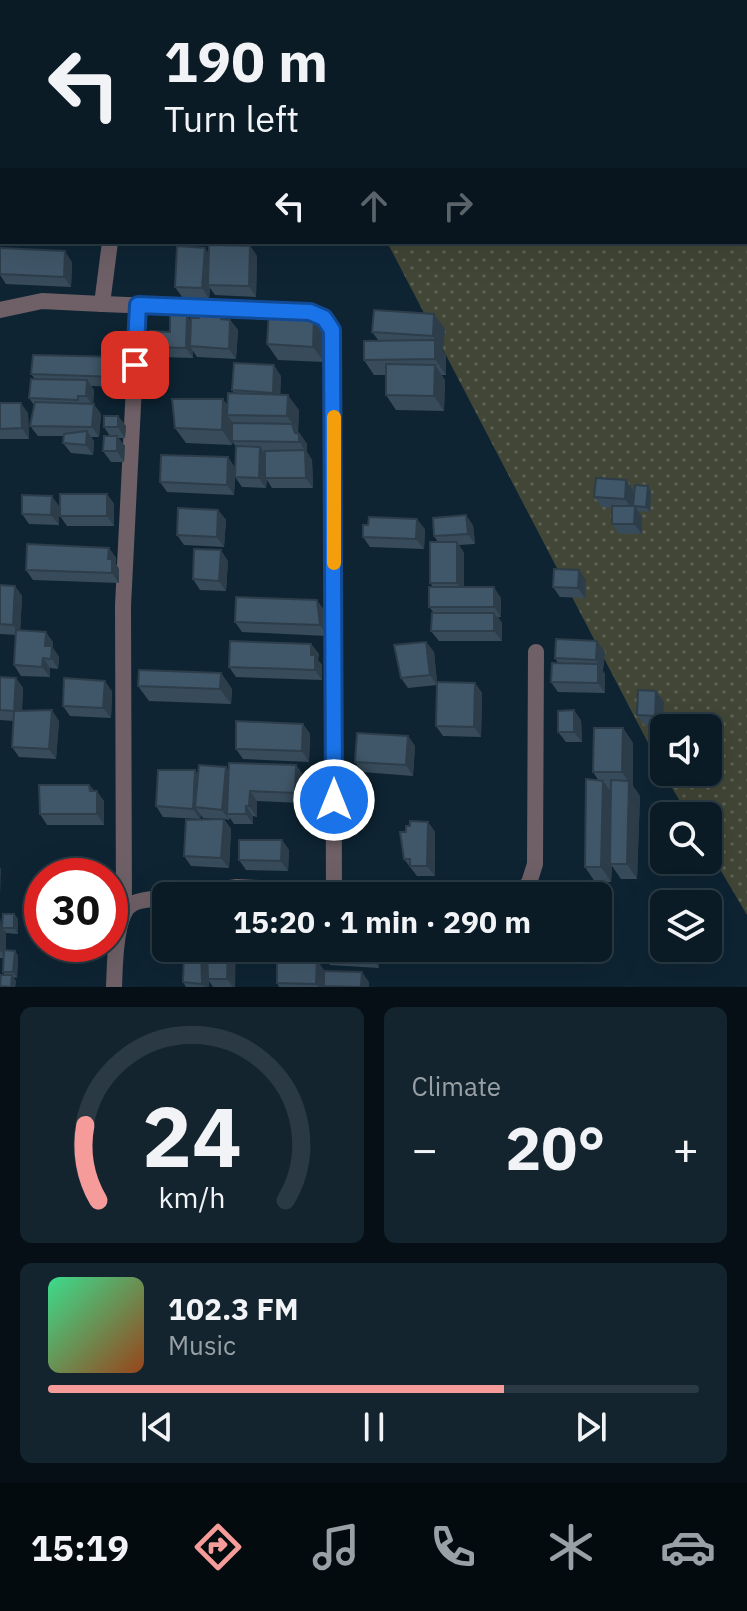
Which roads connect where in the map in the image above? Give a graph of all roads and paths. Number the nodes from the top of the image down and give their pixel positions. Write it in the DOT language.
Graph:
graph roads {
  1 [pos="110,244"];
  2 [pos="102,304"];
  3 [pos="138,305"];
  4 [pos="0,310"];
  5 [pos="536,652"];
  6 [pos="124,858"];
  7 [pos="334,882"];
  8 [pos="529,882"];
  9 [pos="152,900"];
  10 [pos="128,907"];
  11 [pos="116,962"];
  12 [pos="114,987"];
  1 -- 2 [label="street"];
  2 -- 3 [label="street"];
  2 -- 4 [label="street"];
  3 -- 6 [label="street"];
  3 -- 7 [label="street"];
  5 -- 8 [label="street"];
  9 -- 10 [label="street"];
  11 -- 12 [label="street"];
}
